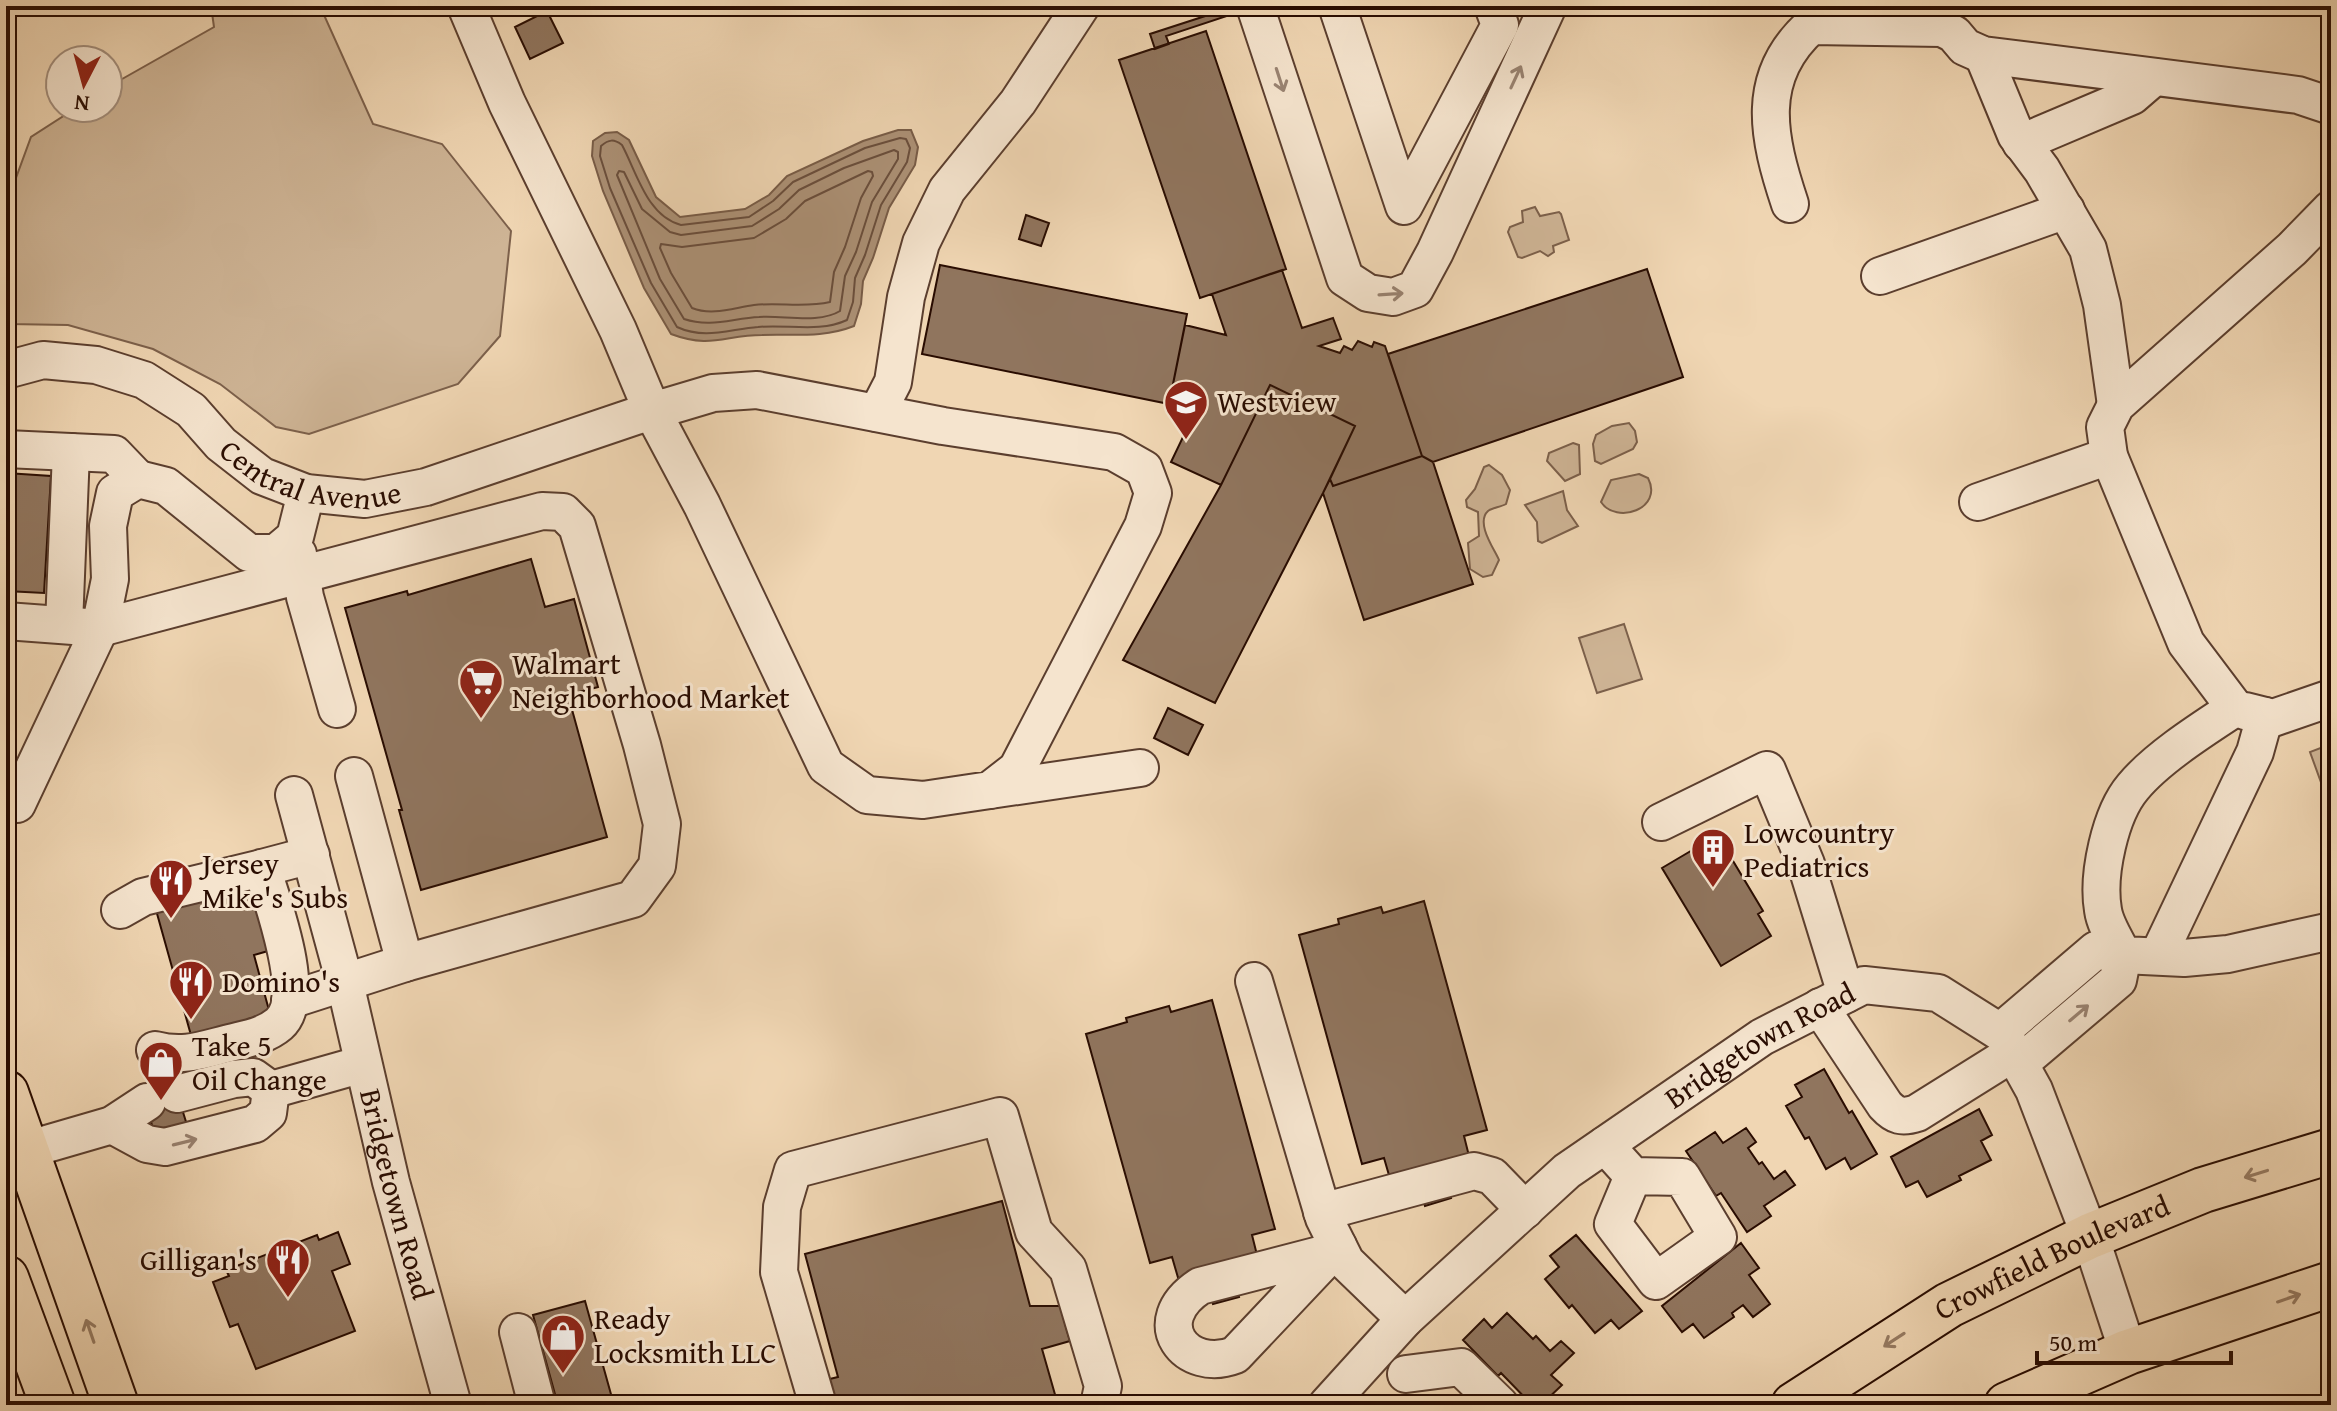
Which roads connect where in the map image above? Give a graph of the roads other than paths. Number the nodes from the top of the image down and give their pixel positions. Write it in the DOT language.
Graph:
graph roads {
  1 [pos="466,6"];
  2 [pos="1081,6"];
  3 [pos="1255,6"];
  4 [pos="1337,6"];
  5 [pos="1493,6"];
  6 [pos="1548,6"];
  7 [pos="1942,17"];
  8 [pos="1983,55"];
  9 [pos="2154,77"];
  10 [pos="2331,106"];
  11 [pos="2021,143"];
  12 [pos="1790,204"];
  13 [pos="2331,209"];
  14 [pos="2066,210"];
  15 [pos="1880,276"];
  16 [pos="6,370"];
  17 [pos="2116,405"];
  18 [pos="644,413"];
  19 [pos="877,413"];
  20 [pos="6,449"];
  21 [pos="71,452"];
  22 [pos="2109,456"];
  23 [pos="138,479"];
  24 [pos="306,493"];
  25 [pos="1978,502"];
  26 [pos="295,537"];
  27 [pos="302,576"];
  28 [pos="6,621"];
  29 [pos="64,625"];
  30 [pos="100,628"];
  31 [pos="2331,698"];
  32 [pos="337,709"];
  33 [pos="2250,712"];
  34 [pos="1140,768"];
  35 [pos="354,776"];
  36 [pos="990,790"];
  37 [pos="294,795"];
  38 [pos="17,804"];
  39 [pos="1661,822"];
  40 [pos="311,855"];
  41 [pos="262,868"];
  42 [pos="120,910"];
  43 [pos="2331,931"];
  44 [pos="2140,955"];
  45 [pos="405,963"];
  46 [pos="1254,981"];
  47 [pos="345,983"];
  48 [pos="290,1000"];
  49 [pos="1833,1001"];
  50 [pos="155,1050"];
  51 [pos="2011,1050"];
  52 [pos="363,1064"];
  53 [pos="271,1090"];
  54 [pos="6,1093"];
  55 [pos="112,1125"];
  56 [pos="1605,1145"];
  57 [pos="26,1150"];
  58 [pos="2331,1151"];
  59 [pos="1633,1176"];
  60 [pos="1525,1210"];
  61 [pos="1322,1212"];
  62 [pos="2090,1236"];
  63 [pos="6,1278"];
  64 [pos="2331,1284"];
  65 [pos="1405,1319"];
  66 [pos="518,1332"];
  67 [pos="1378,1349"];
  68 [pos="2128,1352"];
  69 [pos="1405,1390"];
  70 [pos="53,1405"];
  71 [pos="116,1405"];
  72 [pos="453,1405"];
  73 [pos="537,1405"];
  74 [pos="818,1405"];
  75 [pos="1099,1405"];
  76 [pos="1327,1405"];
  77 [pos="1500,1405"];
  78 [pos="1794,1405"];
  79 [pos="2007,1405"];
  1 -- 18 [label="street"];
  2 -- 19 [label="street"];
  3 -- 6 [label="street, one-way"];
  4 -- 5 [label="street"];
  7 -- 8 [label="street"];
  7 -- 12 [label="street"];
  8 -- 9 [label="street"];
  8 -- 11 [label="street"];
  9 -- 10 [label="street"];
  9 -- 11 [label="street"];
  11 -- 14 [label="street"];
  13 -- 17 [label="street"];
  14 -- 15 [label="street"];
  14 -- 17 [label="street"];
  16 -- 24 [label="street, Central Avenue"];
  17 -- 22 [label="street"];
  18 -- 19 [label="street, Central Avenue"];
  18 -- 24 [label="street, Central Avenue"];
  18 -- 36 [label="street"];
  19 -- 36 [label="street, Central Avenue"];
  20 -- 21 [label="street"];
  21 -- 23 [label="street"];
  21 -- 29 [label="street"];
  22 -- 25 [label="street"];
  22 -- 33 [label="street"];
  23 -- 26 [label="street"];
  23 -- 30 [label="street"];
  24 -- 26 [label="street"];
  26 -- 27 [label="street"];
  27 -- 30 [label="street"];
  27 -- 32 [label="street"];
  27 -- 45 [label="street"];
  28 -- 29 [label="street"];
  29 -- 30 [label="street"];
  30 -- 38 [label="street"];
  31 -- 33 [label="street"];
  33 -- 44 [label="street"];
  33 -- 44 [label="street"];
  34 -- 36 [label="street"];
  35 -- 45 [label="street"];
  37 -- 40 [label="street, Bridgetown Road"];
  39 -- 49 [label="street"];
  40 -- 41 [label="street"];
  40 -- 47 [label="street, Bridgetown Road"];
  41 -- 42 [label="street"];
  41 -- 48 [label="street"];
  43 -- 44 [label="street"];
  44 -- 51 [label="street"];
  45 -- 47 [label="street"];
  46 -- 61 [label="street"];
  47 -- 48 [label="street"];
  47 -- 52 [label="street, Bridgetown Road"];
  48 -- 50 [label="street"];
  49 -- 51 [label="street, Bridgetown Road"];
  49 -- 51 [label="street"];
  49 -- 56 [label="street, Bridgetown Road"];
  51 -- 62 [label="street"];
  52 -- 53 [label="street"];
  52 -- 72 [label="street, Bridgetown Road"];
  53 -- 55 [label="street"];
  55 -- 53 [label="street, one-way"];
  54 -- 57 [label="main road"];
  55 -- 57 [label="street"];
  56 -- 59 [label="street"];
  56 -- 60 [label="street, Bridgetown Road"];
  71 -- 57 [label="main road, one-way"];
  58 -- 62 [label="main road, Crowfield Boulevard, one-way"];
  60 -- 61 [label="street"];
  60 -- 65 [label="street, Bridgetown Road"];
  61 -- 65 [label="street"];
  62 -- 68 [label="street"];
  62 -- 78 [label="main road, Crowfield Boulevard, one-way"];
  63 -- 70 [label="main road"];
  68 -- 64 [label="main road, one-way"];
  65 -- 67 [label="street, Bridgetown Road"];
  66 -- 73 [label="street"];
  67 -- 69 [label="street"];
  67 -- 76 [label="street, Bridgetown Road"];
  68 -- 79 [label="main road"];
  69 -- 77 [label="street"];
  74 -- 75 [label="street"];
}
